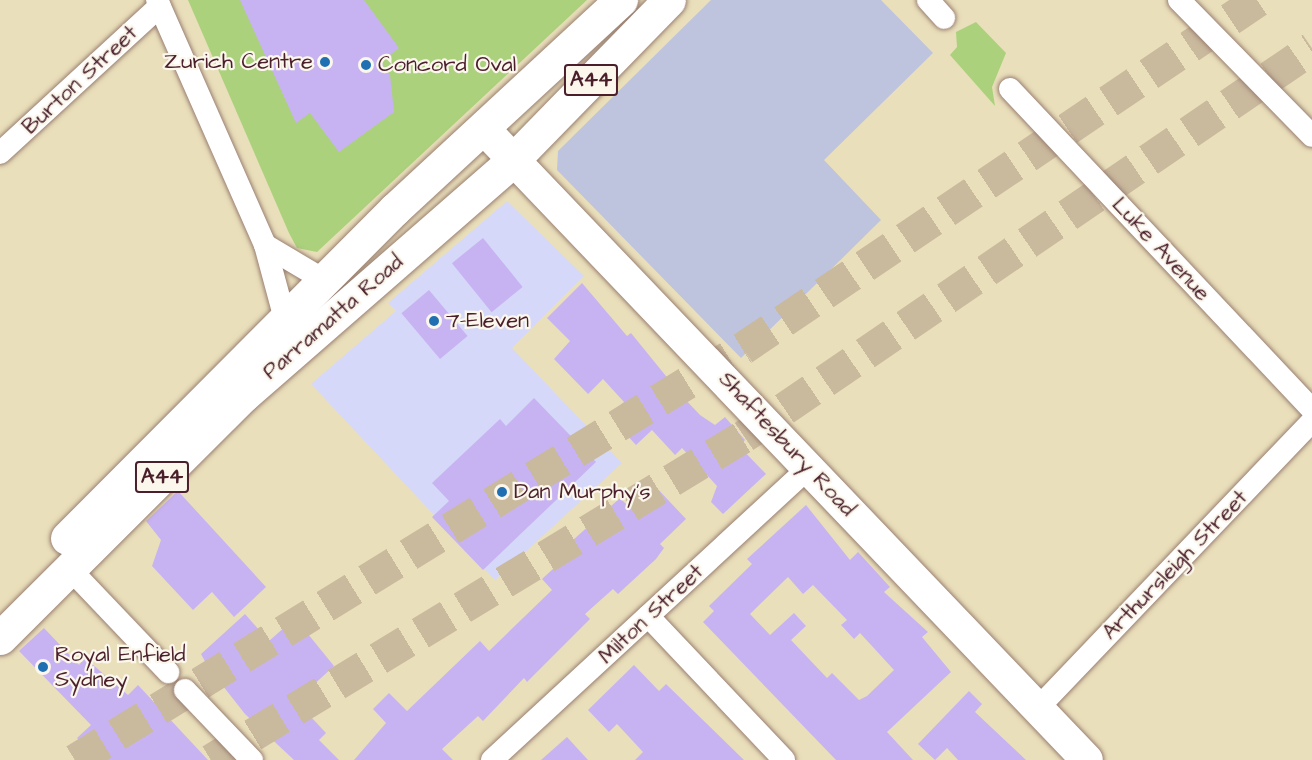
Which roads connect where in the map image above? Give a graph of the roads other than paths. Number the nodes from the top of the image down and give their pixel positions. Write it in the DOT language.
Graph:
graph roads {
  1 [pos="621,0"];
  2 [pos="669,0"];
  3 [pos="928,0"];
  4 [pos="1179,0"];
  5 [pos="158,3"];
  6 [pos="944,18"];
  7 [pos="1010,89"];
  8 [pos="485,130"];
  9 [pos="1311,134"];
  10 [pos="0,153"];
  11 [pos="513,160"];
  12 [pos="265,244"];
  13 [pos="324,280"];
  14 [pos="285,319"];
  15 [pos="1312,409"];
  16 [pos="1312,421"];
  17 [pos="809,467"];
  18 [pos="69,568"];
  19 [pos="0,605"];
  20 [pos="648,616"];
  21 [pos="0,638"];
  22 [pos="168,672"];
  23 [pos="185,690"];
  24 [pos="1038,708"];
  25 [pos="252,760"];
  26 [pos="492,760"];
  27 [pos="784,760"];
  28 [pos="1087,760"];
  1 -- 8 [label="highway, Parramatta Road / A44"];
  2 -- 11 [label="highway, Parramatta Road / A44"];
  3 -- 6 [label="street"];
  4 -- 9 [label="street"];
  5 -- 10 [label="street, Burton Street"];
  5 -- 12 [label="street"];
  7 -- 15 [label="street, Luke Avenue"];
  8 -- 11 [label="main road, Shaftesbury Road"];
  8 -- 13 [label="highway, Parramatta Road / A44"];
  11 -- 17 [label="main road, Shaftesbury Road"];
  11 -- 18 [label="highway, Parramatta Road / A44"];
  12 -- 13 [label="street"];
  12 -- 14 [label="street"];
  13 -- 14 [label="highway, Parramatta Road / A44"];
  14 -- 19 [label="highway, Parramatta Road / A44"];
  16 -- 24 [label="street, Arthursleigh Street"];
  17 -- 20 [label="street, Milton Street"];
  17 -- 24 [label="main road, Shaftesbury Road"];
  18 -- 21 [label="highway, Parramatta Road / A44"];
  18 -- 22 [label="street"];
  20 -- 26 [label="street, Milton Street"];
  20 -- 27 [label="street"];
  23 -- 25 [label="street"];
  24 -- 28 [label="main road, Shaftesbury Road"];
}
